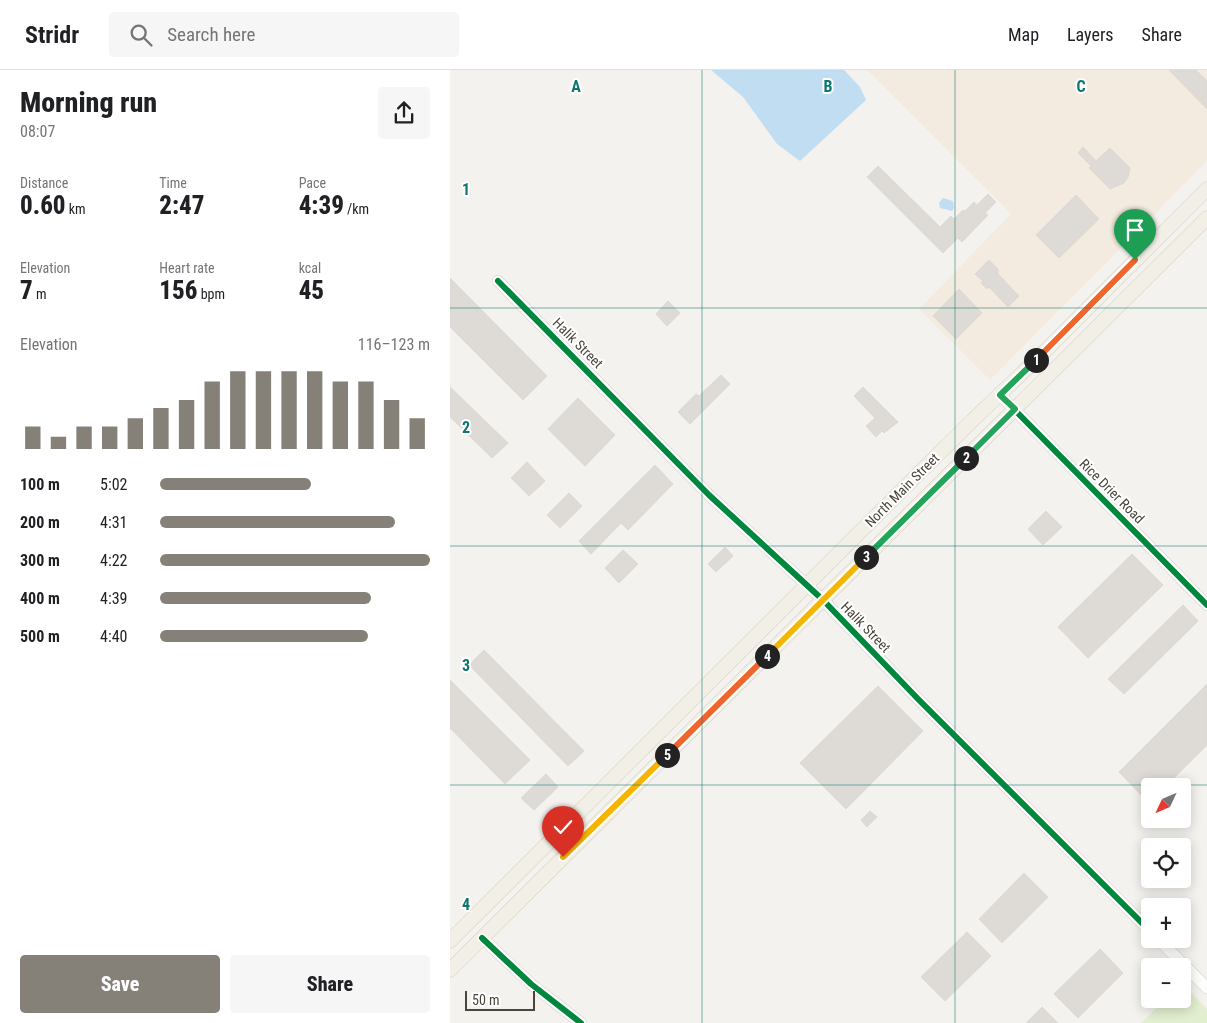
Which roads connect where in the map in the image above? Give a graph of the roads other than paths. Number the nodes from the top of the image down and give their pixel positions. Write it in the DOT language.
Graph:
graph roads {
  1 [pos="1207,188"];
  2 [pos="1207,218"];
  3 [pos="498,281"];
  4 [pos="1000,395"];
  5 [pos="1015,409"];
  6 [pos="806,585"];
  7 [pos="823,600"];
  8 [pos="1207,605"];
  9 [pos="668,724"];
  10 [pos="684,739"];
  11 [pos="1141,922"];
  12 [pos="467,923"];
  13 [pos="482,938"];
  14 [pos="450,940"];
  15 [pos="1168,948"];
  16 [pos="450,970"];
  17 [pos="1205,981"];
  18 [pos="581,1023"];
  1 -- 4 [label="main road, North Main Street"];
  2 -- 5 [label="main road, North Main Street"];
  3 -- 6 [label="street, Halik Street"];
  4 -- 5 [label="street, Rice Drier Road"];
  4 -- 6 [label="main road, North Main Street"];
  5 -- 7 [label="main road, North Main Street"];
  5 -- 8 [label="street, Rice Drier Road"];
  6 -- 7 [label="street, Halik Street"];
  6 -- 9 [label="main road, North Main Street"];
  7 -- 10 [label="main road, North Main Street"];
  7 -- 11 [label="street, Halik Street"];
  9 -- 10 [label="main road"];
  9 -- 12 [label="main road, North Main Street"];
  10 -- 13 [label="main road, North Main Street"];
  12 -- 13 [label="main road"];
  12 -- 14 [label="main road, North Main Street"];
  13 -- 16 [label="main road, North Main Street"];
  13 -- 18 [label="street"];
  15 -- 17 [label="street"];
}
